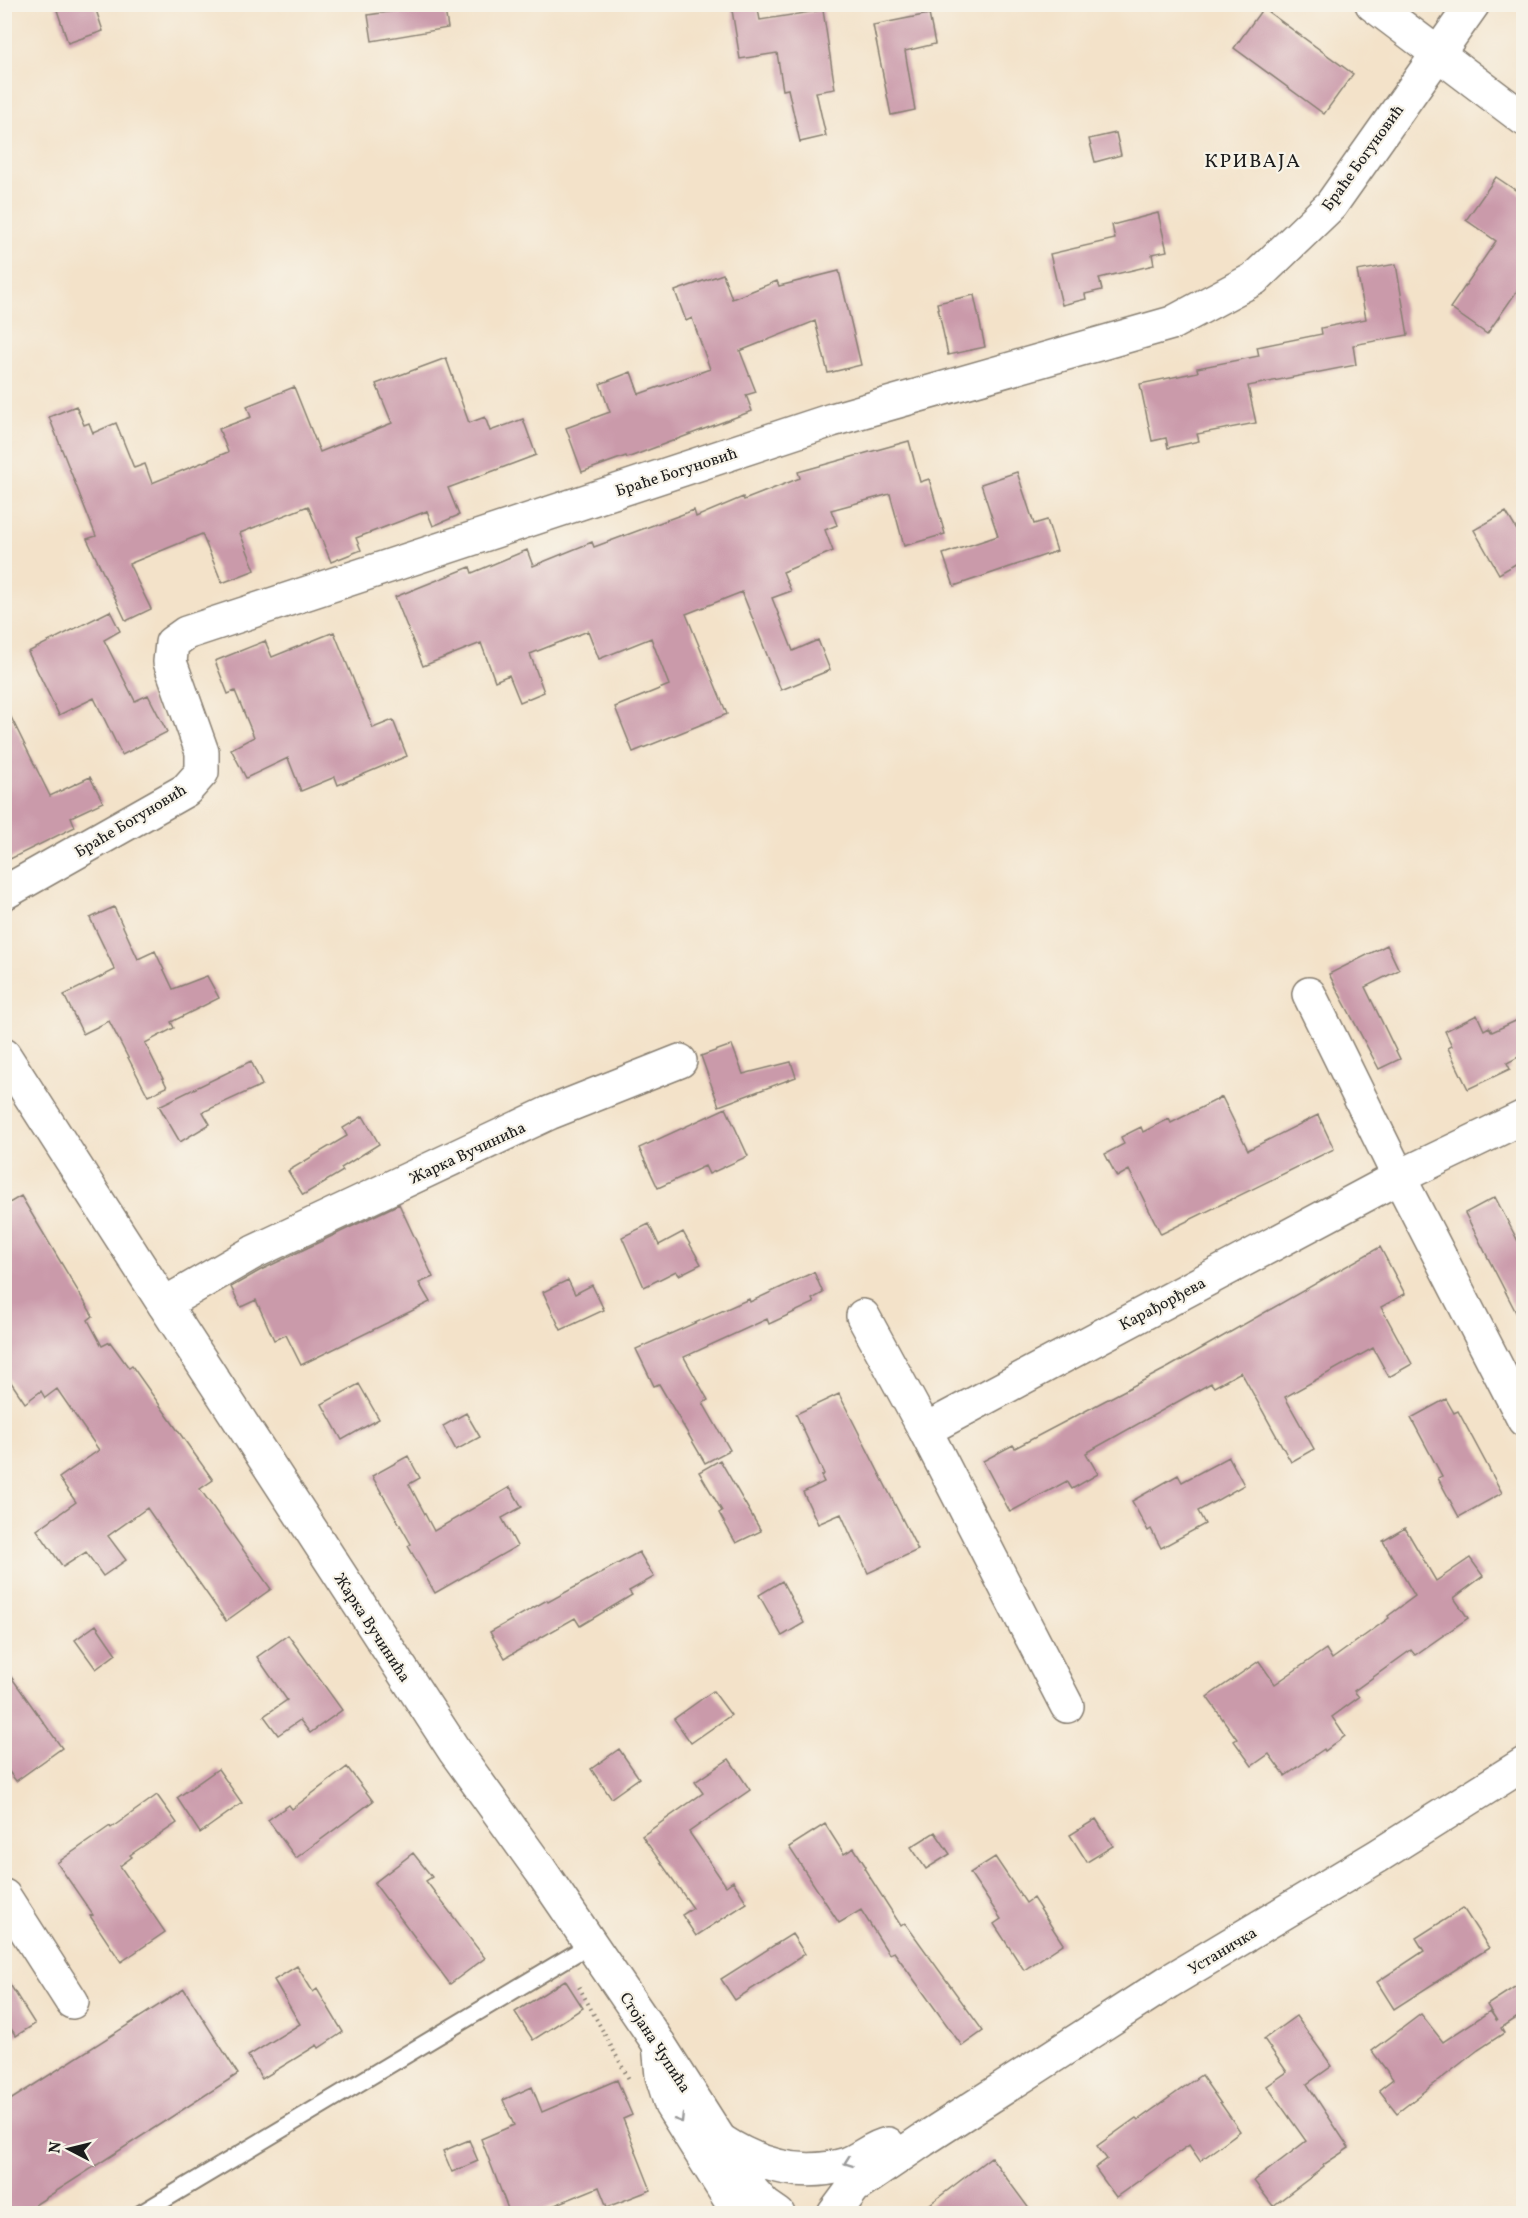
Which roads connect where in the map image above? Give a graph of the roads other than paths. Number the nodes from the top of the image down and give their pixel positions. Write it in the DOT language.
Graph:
graph roads {
  1 [pos="1372,4"];
  2 [pos="1473,4"];
  3 [pos="1437,54"];
  4 [pos="1524,119"];
  5 [pos="4,893"];
  6 [pos="1309,994"];
  7 [pos="4,1054"];
  8 [pos="680,1061"];
  9 [pos="1524,1117"];
  10 [pos="1399,1177"];
  11 [pos="164,1304"];
  12 [pos="863,1316"];
  13 [pos="1524,1419"];
  14 [pos="925,1430"];
  15 [pos="1067,1706"];
  16 [pos="1524,1764"];
  17 [pos="4,1896"];
  18 [pos="591,1944"];
  19 [pos="72,2002"];
  20 [pos="659,2044"];
  21 [pos="720,2140"];
  22 [pos="922,2140"];
  23 [pos="140,2214"];
  24 [pos="739,2214"];
  25 [pos="778,2214"];
  26 [pos="834,2214"];
  1 -- 3 [label="street"];
  2 -- 3 [label="street, Браће Богуновић"];
  3 -- 4 [label="street"];
  3 -- 5 [label="street, Браће Богуновић"];
  6 -- 10 [label="street"];
  7 -- 11 [label="street, Жарка Вучинића"];
  8 -- 11 [label="street, Жарка Вучинића"];
  9 -- 10 [label="street, Карађорђева"];
  10 -- 13 [label="street"];
  10 -- 14 [label="street, Карађорђева"];
  11 -- 18 [label="street, Жарка Вучинића"];
  12 -- 14 [label="street"];
  14 -- 15 [label="street"];
  16 -- 22 [label="street, Устаничка"];
  17 -- 19 [label="street"];
  18 -- 20 [label="street, Стојана Чупића"];
  18 -- 23 [label="lane"];
  20 -- 21 [label="street, Стојана Чупића"];
  20 -- 24 [label="street, one-way"];
  22 -- 21 [label="street, one-way"];
  21 -- 25 [label="street, Стојана Чупића"];
  22 -- 26 [label="street, Устаничка"];
}
